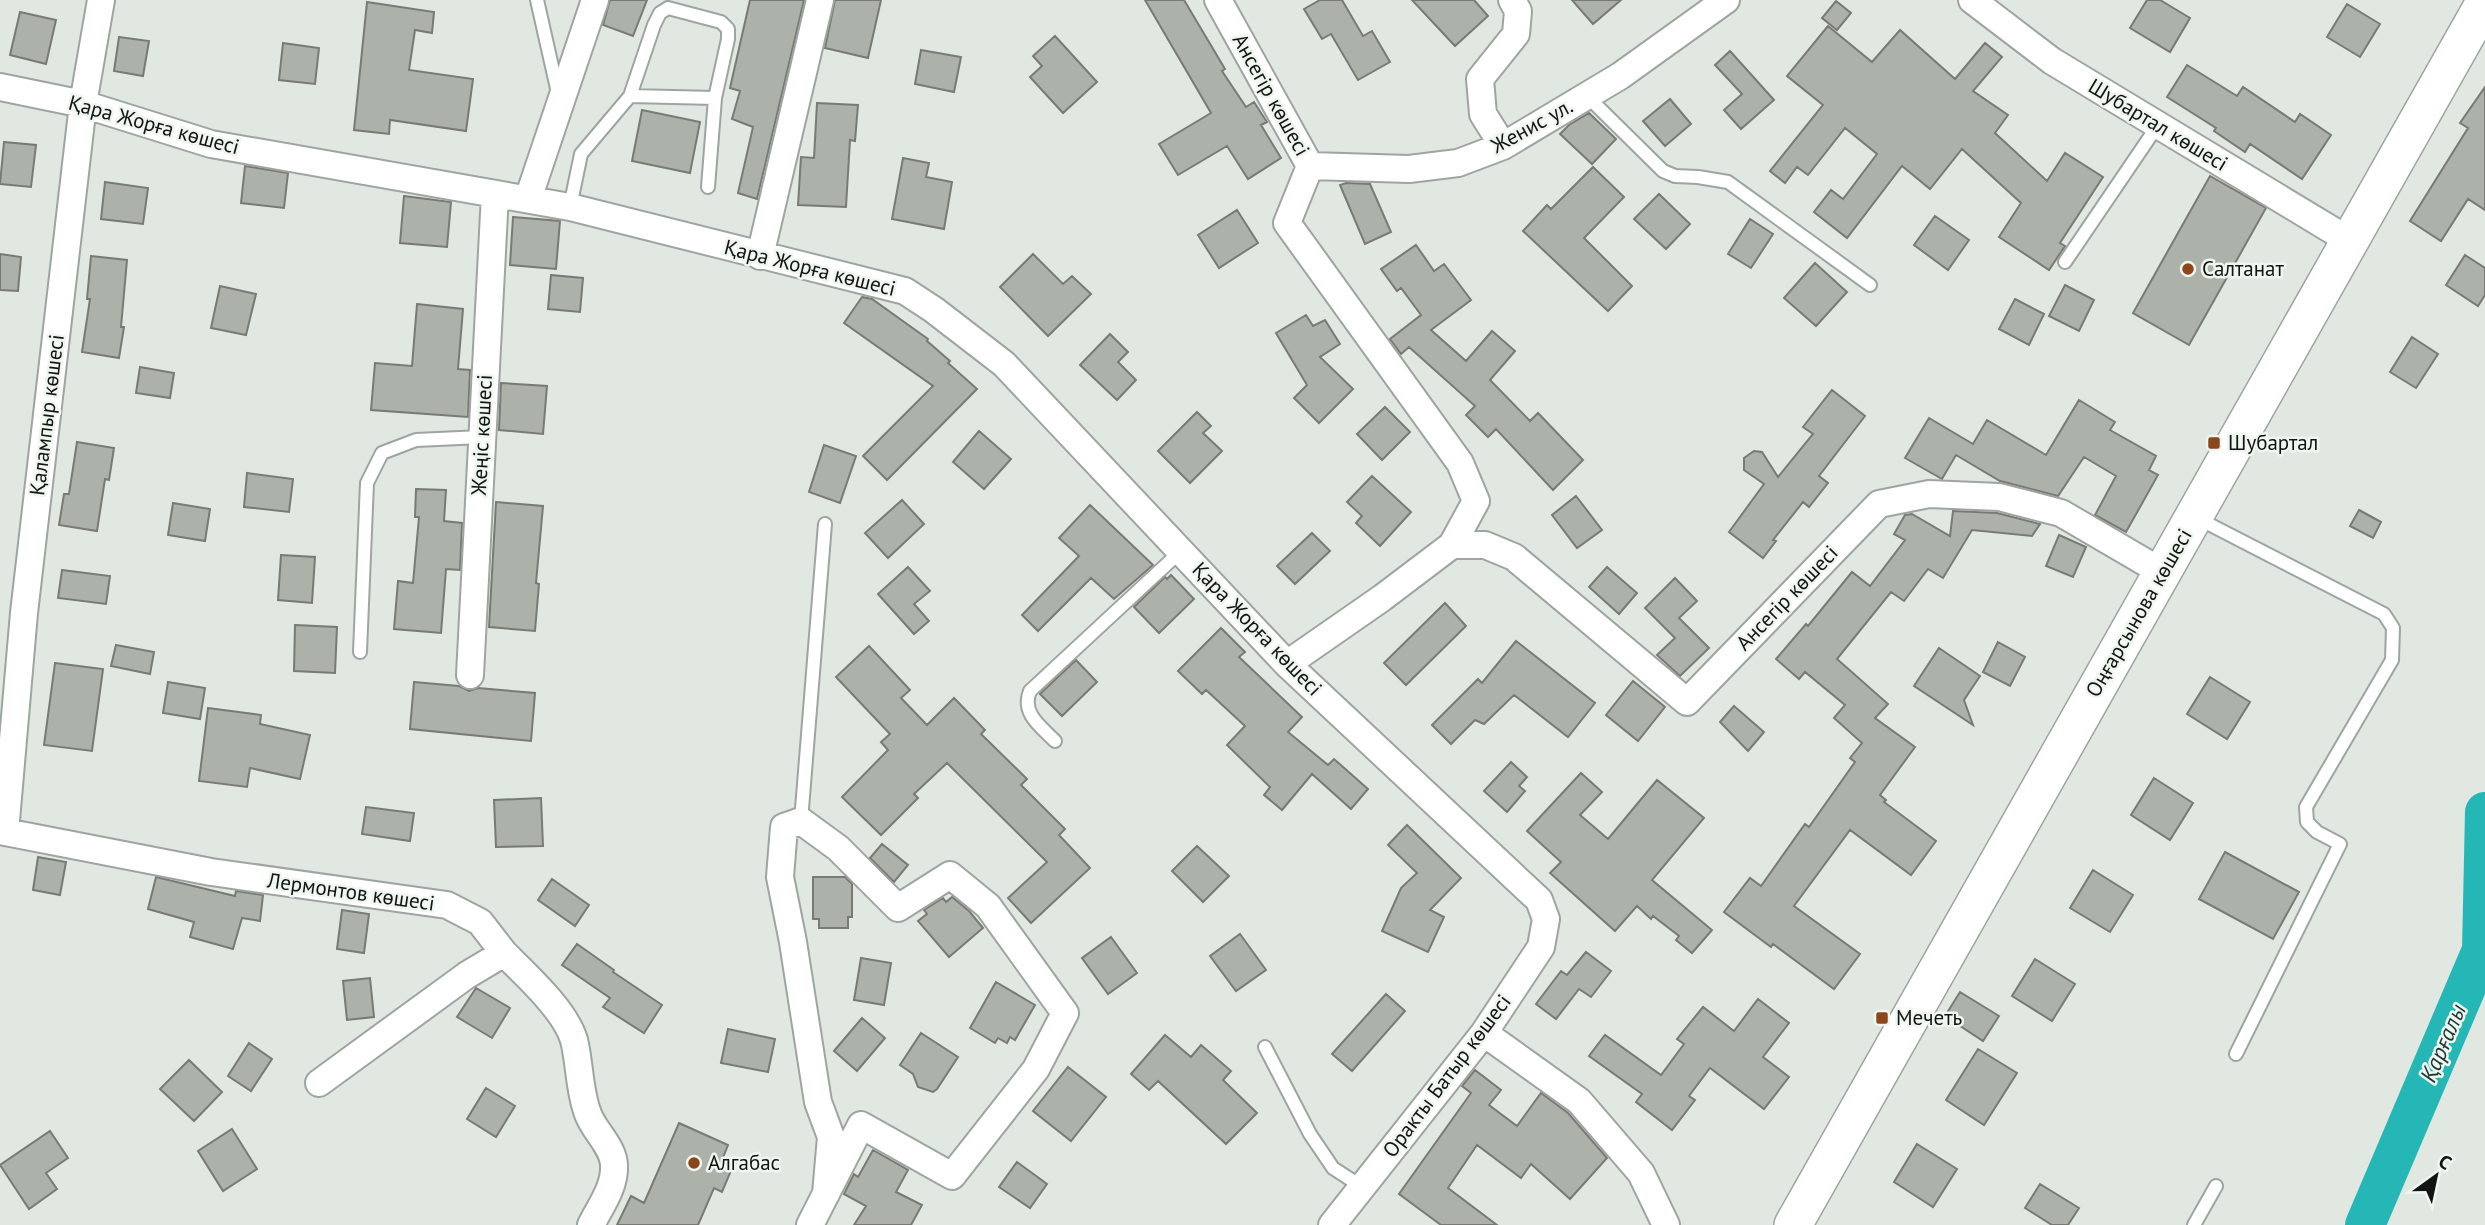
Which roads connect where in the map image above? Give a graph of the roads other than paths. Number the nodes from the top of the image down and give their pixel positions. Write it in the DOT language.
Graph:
graph roads {
  1 [pos="101,0"];
  2 [pos="537,0"];
  3 [pos="595,0"];
  4 [pos="820,0"];
  5 [pos="1218,0"];
  6 [pos="1512,0"];
  7 [pos="1726,0"];
  8 [pos="2485,2"];
  9 [pos="1988,5"];
  10 [pos="0,87"];
  11 [pos="631,96"];
  12 [pos="1587,96"];
  13 [pos="715,98"];
  14 [pos="560,103"];
  15 [pos="83,104"];
  16 [pos="2158,125"];
  17 [pos="1503,146"];
  18 [pos="1310,166"];
  19 [pos="708,187"];
  20 [pos="495,194"];
  21 [pos="528,200"];
  22 [pos="570,207"];
  23 [pos="2350,241"];
  24 [pos="760,256"];
  25 [pos="2065,262"];
  26 [pos="1870,285"];
  27 [pos="482,437"];
  28 [pos="2194,516"];
  29 [pos="825,524"];
  30 [pos="1452,545"];
  31 [pos="1182,550"];
  32 [pos="2162,572"];
  33 [pos="360,652"];
  34 [pos="1287,664"];
  35 [pos="470,675"];
  36 [pos="1055,741"];
  37 [pos="801,821"];
  38 [pos="3,832"];
  39 [pos="1546,919"];
  40 [pos="504,953"];
  41 [pos="1484,1033"];
  42 [pos="1265,1047"];
  43 [pos="2236,1054"];
  44 [pos="319,1083"];
  45 [pos="2216,1186"];
  46 [pos="1362,1187"];
  47 [pos="826,1194"];
  48 [pos="591,1225"];
  49 [pos="810,1225"];
  50 [pos="1332,1225"];
  51 [pos="1666,1225"];
  52 [pos="1793,1225"];
  53 [pos="2194,1225"];
  1 -- 15 [label="street, Қалампыр көшесі"];
  2 -- 14 [label="lane"];
  3 -- 14 [label="street"];
  4 -- 24 [label="street"];
  5 -- 18 [label="street, Ансегір көшесі"];
  6 -- 17 [label="street"];
  7 -- 12 [label="street, Женис ул."];
  8 -- 23 [label="main road, Оңғарсынова көшесі"];
  9 -- 16 [label="street, Шубартал көшесі"];
  10 -- 15 [label="street, Қара Жорға көшесі"];
  11 -- 13 [label="lane"];
  11 -- 13 [label="lane"];
  11 -- 22 [label="lane"];
  12 -- 17 [label="street, Женис ул."];
  12 -- 26 [label="lane"];
  13 -- 19 [label="lane"];
  14 -- 21 [label="street"];
  15 -- 20 [label="street, Қара Жорға көшесі"];
  15 -- 38 [label="street, Қалампыр көшесі"];
  16 -- 23 [label="street, Шубартал көшесі"];
  16 -- 25 [label="lane"];
  17 -- 18 [label="street, Женис ул."];
  18 -- 30 [label="street, Ансегір көшесі"];
  20 -- 21 [label="street, Қара Жорға көшесі"];
  20 -- 27 [label="street, Жеңіс көшесі"];
  21 -- 22 [label="street, Қара Жорға көшесі"];
  22 -- 24 [label="street, Қара Жорға көшесі"];
  23 -- 28 [label="main road, Оңғарсынова көшесі"];
  24 -- 31 [label="street, Қара Жорға көшесі"];
  27 -- 33 [label="lane"];
  27 -- 35 [label="street, Жеңіс көшесі"];
  28 -- 32 [label="main road, Оңғарсынова көшесі"];
  28 -- 43 [label="lane"];
  29 -- 37 [label="lane"];
  30 -- 32 [label="street, Ансегір көшесі"];
  30 -- 34 [label="street, Ансегір көшесі"];
  31 -- 34 [label="street, Қара Жорға көшесі"];
  31 -- 36 [label="lane"];
  32 -- 52 [label="main road, Оңғарсынова көшесі"];
  34 -- 39 [label="street, Қара Жорға көшесі"];
  37 -- 47 [label="street"];
  37 -- 47 [label="street"];
  38 -- 40 [label="street, Лермонтов көшесі"];
  39 -- 41 [label="street, Оракты Батыр көшесі"];
  40 -- 44 [label="street"];
  40 -- 48 [label="street, Лермонтов көшесі"];
  41 -- 46 [label="street, Оракты Батыр көшесі"];
  41 -- 51 [label="street"];
  42 -- 46 [label="lane"];
  45 -- 53 [label="lane"];
  46 -- 50 [label="street, Оракты Батыр көшесі"];
  47 -- 49 [label="street"];
}
